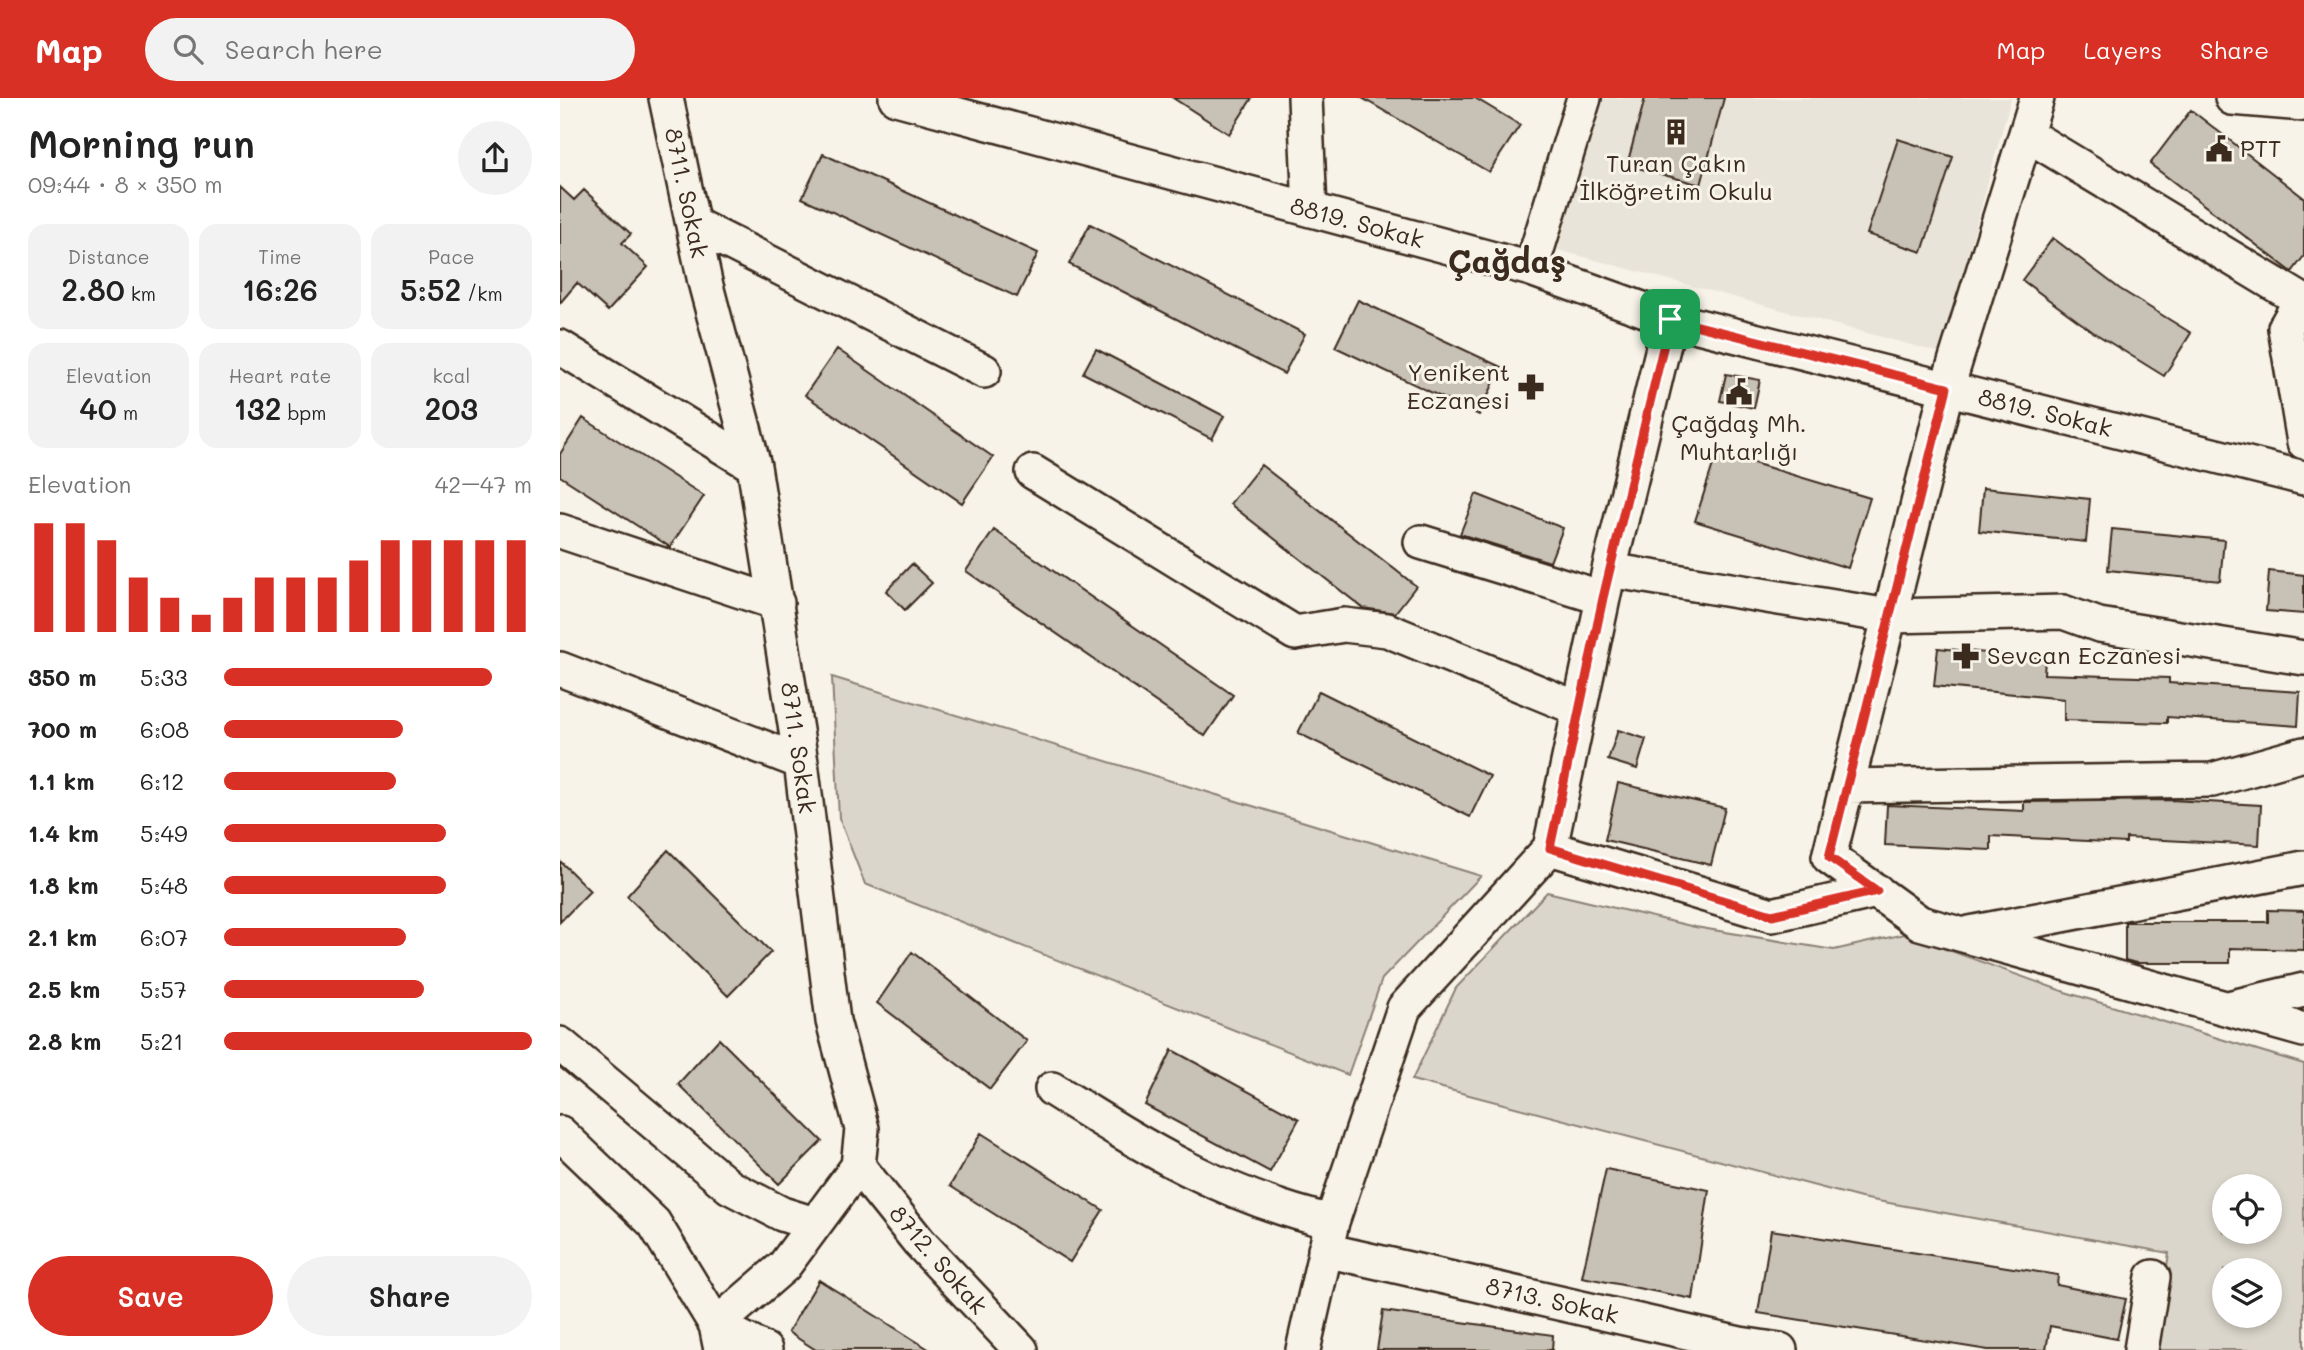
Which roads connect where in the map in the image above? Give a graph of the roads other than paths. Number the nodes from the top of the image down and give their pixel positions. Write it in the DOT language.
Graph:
graph roads {
  1 [pos="666,98"];
  2 [pos="1305,98"];
  3 [pos="1584,98"];
  4 [pos="2037,98"];
  5 [pos="2232,98"];
  6 [pos="911,101"];
  7 [pos="2304,104"];
  8 [pos="2026,134"];
  9 [pos="1310,210"];
  10 [pos="692,224"];
  11 [pos="1531,269"];
  12 [pos="2303,299"];
  13 [pos="1670,319"];
  14 [pos="560,347"];
  15 [pos="984,371"];
  16 [pos="1947,388"];
  17 [pos="2304,442"];
  18 [pos="754,466"];
  19 [pos="1033,472"];
  20 [pos="2304,478"];
  21 [pos="560,531"];
  22 [pos="1421,542"];
  23 [pos="1606,584"];
  24 [pos="777,603"];
  25 [pos="1889,617"];
  26 [pos="2304,658"];
  27 [pos="560,669"];
  28 [pos="1579,709"];
  29 [pos="2304,754"];
  30 [pos="801,762"];
  31 [pos="1847,786"];
  32 [pos="1550,848"];
  33 [pos="2304,868"];
  34 [pos="1877,891"];
  35 [pos="1962,934"];
  36 [pos="2304,990"];
  37 [pos="2227,1009"];
  38 [pos="2304,1030"];
  39 [pos="560,1044"];
  40 [pos="1052,1089"];
  41 [pos="560,1133"];
  42 [pos="859,1166"];
  43 [pos="814,1224"];
  44 [pos="1328,1236"];
  45 [pos="2153,1277"];
  46 [pos="718,1337"];
  47 [pos="765,1350"];
  48 [pos="1021,1350"];
  49 [pos="1303,1350"];
  50 [pos="1780,1350"];
  51 [pos="2141,1350"];
  1 -- 10 [label="street, 8711. Sokak"];
  2 -- 9 [label="street"];
  3 -- 11 [label="street"];
  4 -- 8 [label="street"];
  5 -- 7 [label="street"];
  6 -- 9 [label="street, 8819. Sokak"];
  8 -- 12 [label="street"];
  8 -- 16 [label="street"];
  9 -- 11 [label="street, 8819. Sokak"];
  10 -- 15 [label="street"];
  10 -- 18 [label="street, 8711. Sokak"];
  11 -- 13 [label="street, 8819. Sokak"];
  12 -- 17 [label="street"];
  13 -- 16 [label="street, 8819. Sokak"];
  13 -- 23 [label="street"];
  14 -- 18 [label="street"];
  16 -- 20 [label="street, 8819. Sokak"];
  16 -- 25 [label="street"];
  18 -- 24 [label="street, 8711. Sokak"];
  19 -- 28 [label="street"];
  21 -- 24 [label="street"];
  22 -- 23 [label="street"];
  23 -- 25 [label="street"];
  23 -- 28 [label="street"];
  24 -- 30 [label="street, 8711. Sokak"];
  25 -- 26 [label="street"];
  25 -- 31 [label="street"];
  27 -- 30 [label="street"];
  28 -- 32 [label="street"];
  29 -- 31 [label="street"];
  30 -- 42 [label="street, 8711. Sokak"];
  31 -- 34 [label="street"];
  32 -- 34 [label="street"];
  32 -- 44 [label="street"];
  33 -- 35 [label="street"];
  34 -- 35 [label="street"];
  35 -- 37 [label="street"];
  36 -- 37 [label="street"];
  37 -- 38 [label="street"];
  39 -- 43 [label="street"];
  40 -- 44 [label="street, 8713. Sokak"];
  41 -- 46 [label="street"];
  42 -- 43 [label="street"];
  42 -- 48 [label="street, 8712. Sokak"];
  43 -- 46 [label="street"];
  44 -- 49 [label="street"];
  44 -- 50 [label="street, 8713. Sokak"];
  45 -- 51 [label="street"];
  46 -- 47 [label="street"];
}
